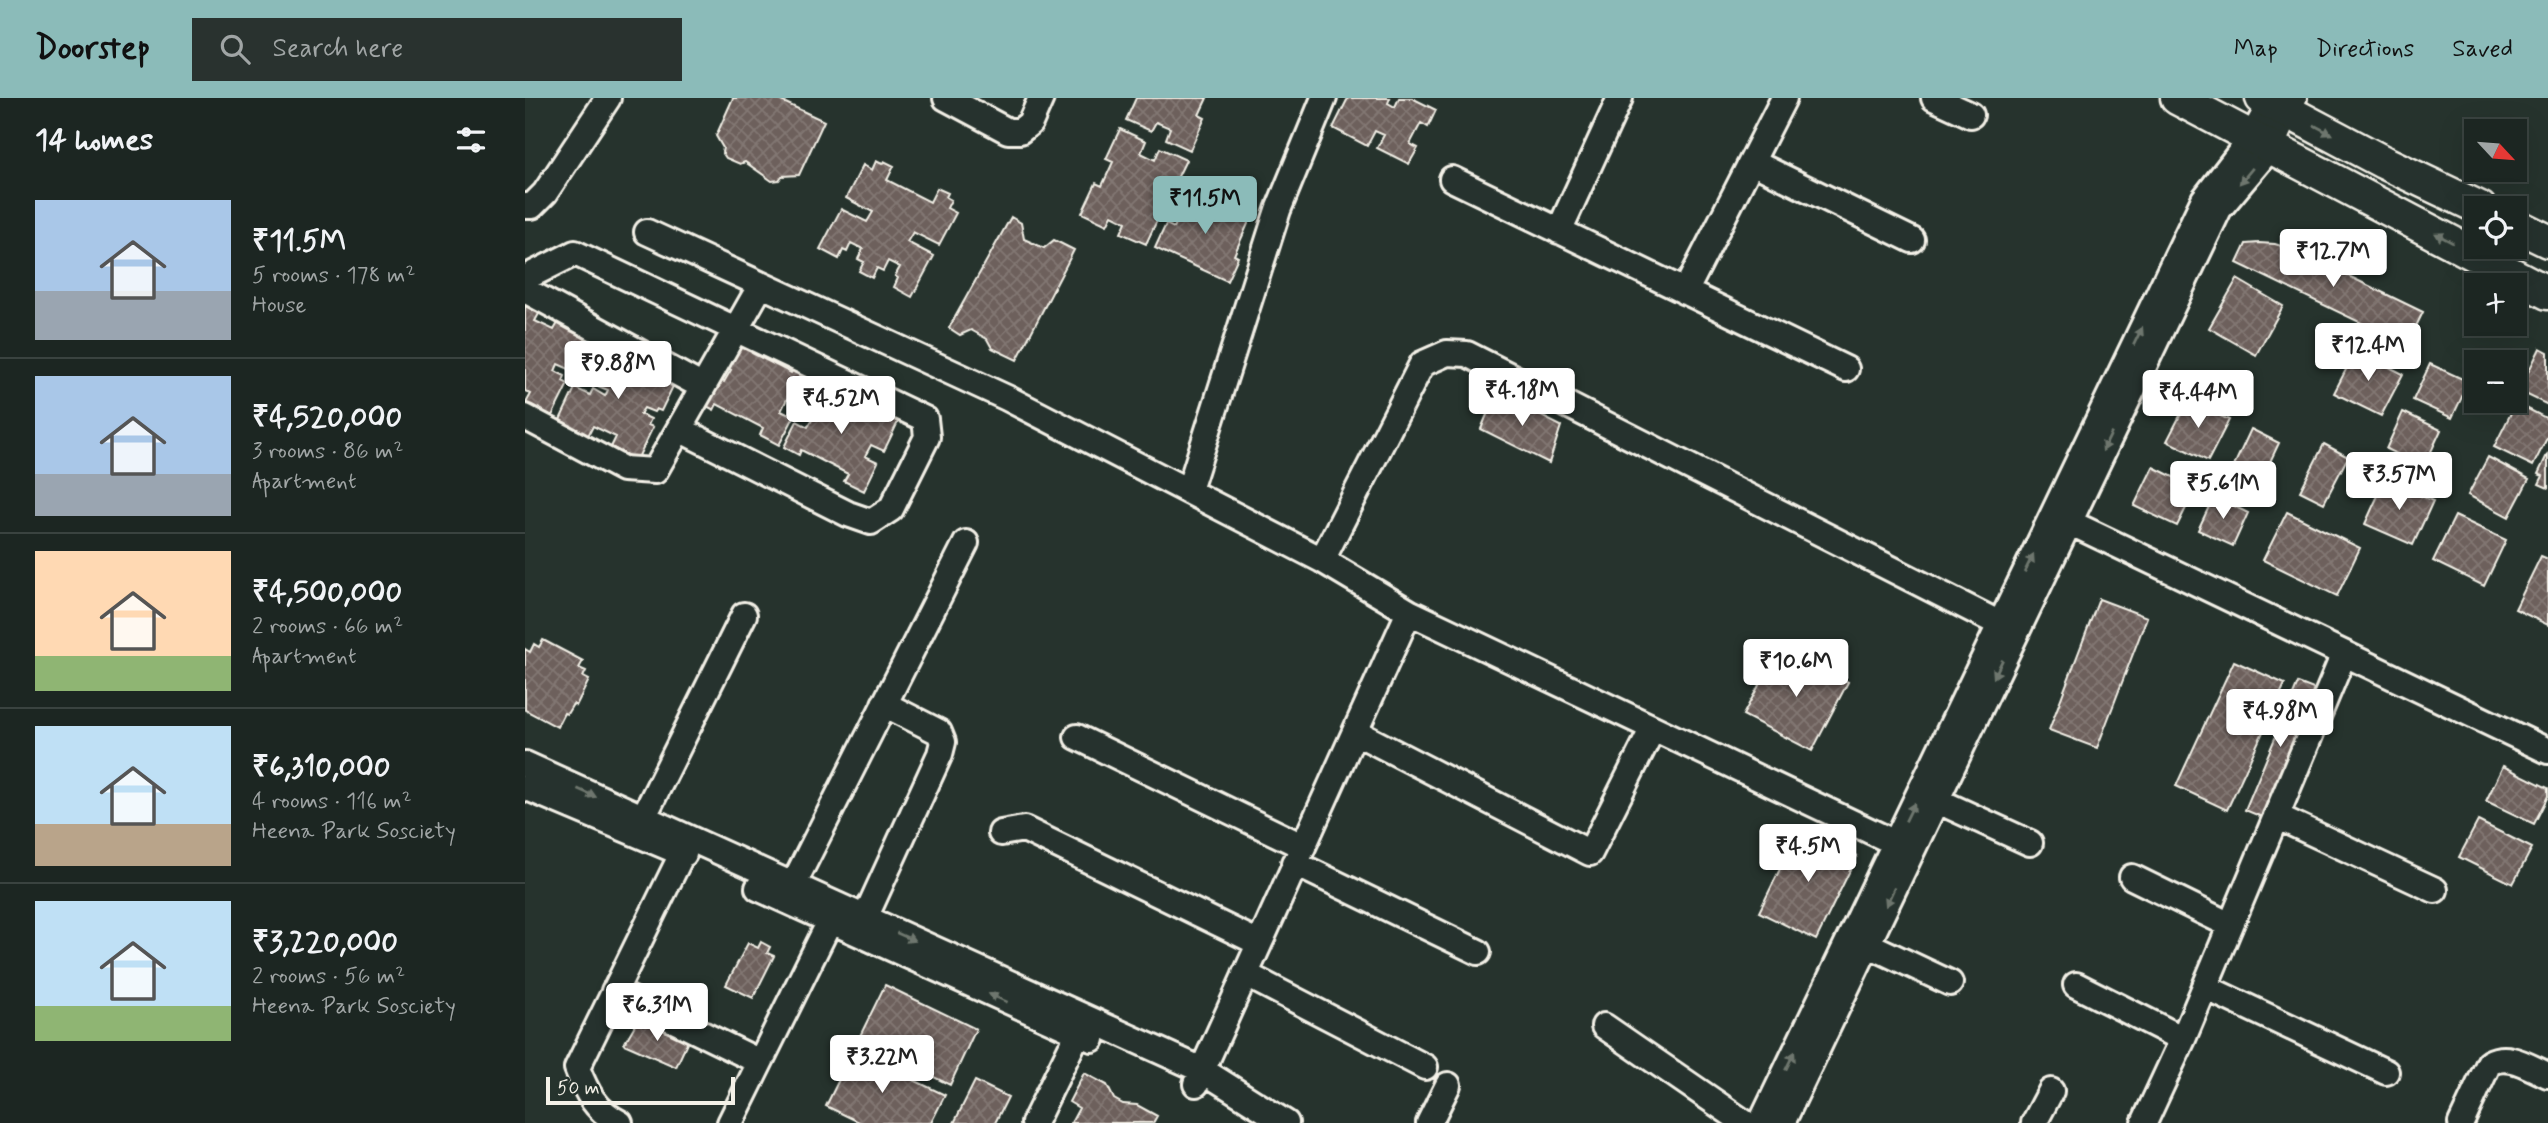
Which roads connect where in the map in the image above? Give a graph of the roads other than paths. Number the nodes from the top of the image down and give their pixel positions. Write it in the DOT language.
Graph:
graph roads {
  1 [pos="608,98"];
  2 [pos="946,98"];
  3 [pos="1041,98"];
  4 [pos="1324,98"];
  5 [pos="1620,98"];
  6 [pos="1784,98"];
  7 [pos="1934,98"];
  8 [pos="2177,98"];
  9 [pos="2278,102"];
  10 [pos="1971,115"];
  11 [pos="2262,142"];
  12 [pos="1752,162"];
  13 [pos="1452,179"];
  14 [pos="2464,200"];
  15 [pos="525,206"];
  16 [pos="1559,231"];
  17 [pos="2527,231"];
  18 [pos="647,232"];
  19 [pos="1912,240"];
  20 [pos="2548,241"];
  21 [pos="525,278"];
  22 [pos="761,285"];
  23 [pos="525,290"];
  24 [pos="1685,292"];
  25 [pos="2548,293"];
  26 [pos="737,328"];
  27 [pos="1846,369"];
  28 [pos="703,387"];
  29 [pos="525,417"];
  30 [pos="678,429"];
  31 [pos="1189,490"];
  32 [pos="2069,522"];
  33 [pos="966,543"];
  34 [pos="1322,561"];
  35 [pos="1409,612"];
  36 [pos="744,615"];
  37 [pos="2008,629"];
  38 [pos="2344,654"];
  39 [pos="884,704"];
  40 [pos="1653,728"];
  41 [pos="1355,732"];
  42 [pos="1077,737"];
  43 [pos="2548,751"];
  44 [pos="525,764"];
  45 [pos="525,787"];
  46 [pos="1936,800"];
  47 [pos="2276,816"];
  48 [pos="643,818"];
  49 [pos="1001,833"];
  50 [pos="2030,843"];
  51 [pos="1903,847"];
  52 [pos="682,854"];
  53 [pos="1298,854"];
  54 [pos="2132,877"];
  55 [pos="793,885"];
  56 [pos="2435,890"];
  57 [pos="834,914"];
  58 [pos="865,918"];
  59 [pos="2230,925"];
  60 [pos="1259,943"];
  61 [pos="1867,944"];
  62 [pos="1478,952"];
  63 [pos="1245,974"];
  64 [pos="1950,983"];
  65 [pos="2076,985"];
  66 [pos="2205,986"];
  67 [pos="614,991"];
  68 [pos="1604,1026"];
  69 [pos="1078,1033"];
  70 [pos="2183,1039"];
  71 [pos="760,1062"];
  72 [pos="1425,1067"];
  73 [pos="2386,1072"];
  74 [pos="2548,1075"];
  75 [pos="1199,1077"];
  76 [pos="1448,1085"];
  77 [pos="2052,1091"];
  78 [pos="620,1123"];
  79 [pos="730,1123"];
  80 [pos="1034,1123"];
  81 [pos="1258,1123"];
  82 [pos="1286,1123"];
  83 [pos="1429,1123"];
  84 [pos="1745,1123"];
  85 [pos="1761,1123"];
  86 [pos="1782,1123"];
  87 [pos="2034,1123"];
  88 [pos="2144,1123"];
  89 [pos="2461,1123"];
  1 -- 15 [label="street"];
  2 -- 3 [label="street"];
  4 -- 31 [label="street"];
  5 -- 16 [label="street"];
  6 -- 12 [label="street"];
  7 -- 10 [label="street"];
  8 -- 11 [label="main road"];
  9 -- 11 [label="street"];
  9 -- 14 [label="main road, one-way"];
  25 -- 11 [label="main road, one-way"];
  11 -- 32 [label="street, one-way"];
  37 -- 11 [label="street, one-way"];
  12 -- 19 [label="street"];
  12 -- 24 [label="street"];
  13 -- 16 [label="street"];
  16 -- 24 [label="street"];
  17 -- 20 [label="main road"];
  18 -- 22 [label="street"];
  21 -- 26 [label="street"];
  22 -- 26 [label="street"];
  22 -- 31 [label="street"];
  23 -- 28 [label="street"];
  24 -- 27 [label="street"];
  26 -- 28 [label="street"];
  26 -- 30 [label="street"];
  28 -- 30 [label="street"];
  29 -- 30 [label="street"];
  31 -- 34 [label="street"];
  32 -- 37 [label="street"];
  32 -- 38 [label="street"];
  33 -- 39 [label="street"];
  34 -- 35 [label="street"];
  34 -- 37 [label="street"];
  35 -- 40 [label="street"];
  35 -- 41 [label="street"];
  36 -- 48 [label="street"];
  37 -- 46 [label="street, one-way"];
  51 -- 37 [label="street, one-way"];
  38 -- 43 [label="street"];
  38 -- 47 [label="street"];
  39 -- 55 [label="street"];
  39 -- 58 [label="street"];
  40 -- 41 [label="street"];
  40 -- 51 [label="street"];
  41 -- 53 [label="street"];
  42 -- 53 [label="street"];
  44 -- 48 [label="street, one-way"];
  45 -- 52 [label="street"];
  46 -- 50 [label="street"];
  46 -- 51 [label="street"];
  47 -- 56 [label="street"];
  47 -- 59 [label="street"];
  48 -- 55 [label="street"];
  49 -- 60 [label="street"];
  51 -- 61 [label="street, one-way"];
  85 -- 51 [label="street, one-way"];
  52 -- 57 [label="street"];
  52 -- 67 [label="street"];
  53 -- 60 [label="street"];
  53 -- 62 [label="street"];
  54 -- 59 [label="street"];
  55 -- 57 [label="street"];
  57 -- 58 [label="street"];
  69 -- 57 [label="street, one-way"];
  57 -- 71 [label="street"];
  58 -- 75 [label="street, one-way"];
  59 -- 66 [label="street"];
  60 -- 63 [label="street"];
  61 -- 64 [label="street"];
  61 -- 86 [label="street"];
  63 -- 72 [label="street"];
  63 -- 75 [label="street"];
  65 -- 70 [label="street"];
  66 -- 70 [label="street"];
  66 -- 73 [label="street"];
  67 -- 71 [label="street"];
  67 -- 78 [label="street"];
  68 -- 84 [label="street"];
  69 -- 75 [label="street"];
  69 -- 80 [label="street"];
  70 -- 88 [label="street"];
  71 -- 79 [label="street"];
  74 -- 89 [label="street"];
  75 -- 81 [label="street"];
  75 -- 82 [label="street"];
  76 -- 83 [label="street"];
  77 -- 87 [label="street"];
}
